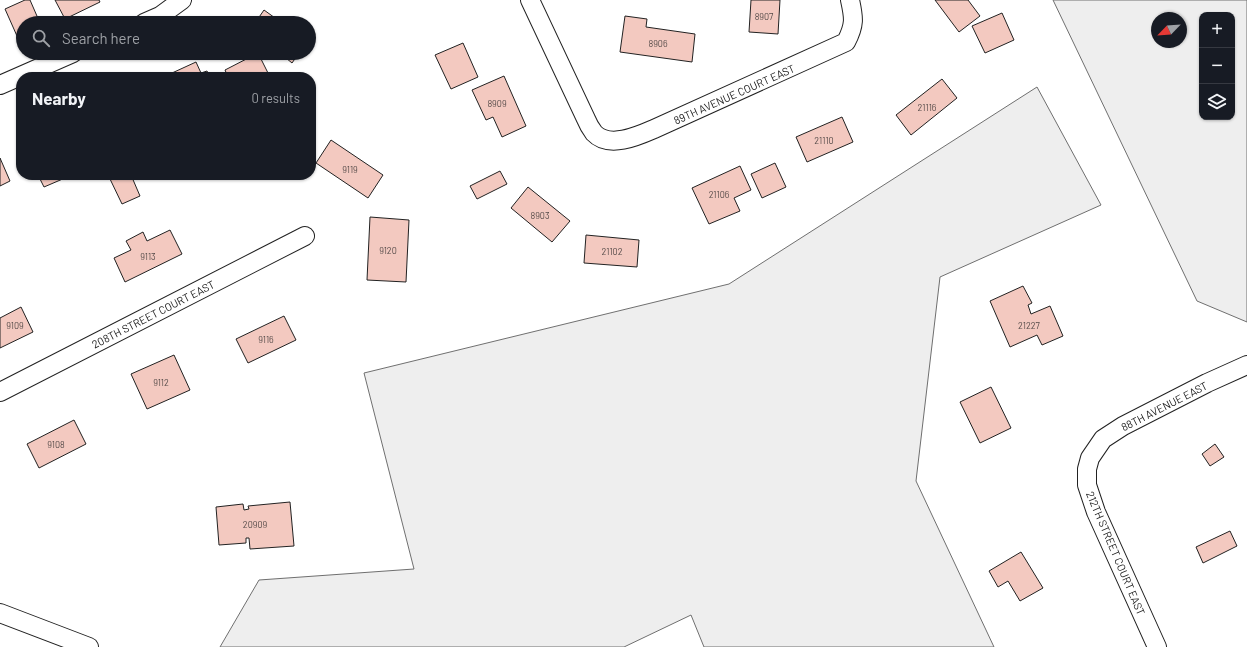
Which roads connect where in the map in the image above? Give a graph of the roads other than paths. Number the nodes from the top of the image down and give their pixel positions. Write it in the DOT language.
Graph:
graph roads {
  1 [pos="182,0"];
  2 [pos="530,0"];
  3 [pos="850,0"];
  4 [pos="160,16"];
  5 [pos="57,60"];
  6 [pos="30,72"];
  7 [pos="16,78"];
  8 [pos="0,85"];
  9 [pos="305,236"];
  10 [pos="1247,365"];
  11 [pos="0,392"];
  12 [pos="1090,458"];
  13 [pos="0,613"];
  14 [pos="82,646"];
  15 [pos="1157,647"];
  1 -- 4 [label="street"];
  2 -- 3 [label="street, 89TH AVENUE COURT EAST"];
  5 -- 6 [label="street"];
  7 -- 8 [label="street"];
  9 -- 11 [label="street, 208TH STREET COURT EAST"];
  10 -- 12 [label="street, 88TH AVENUE EAST"];
  12 -- 15 [label="street, 212TH STREET COURT EAST"];
  13 -- 14 [label="street"];
}
